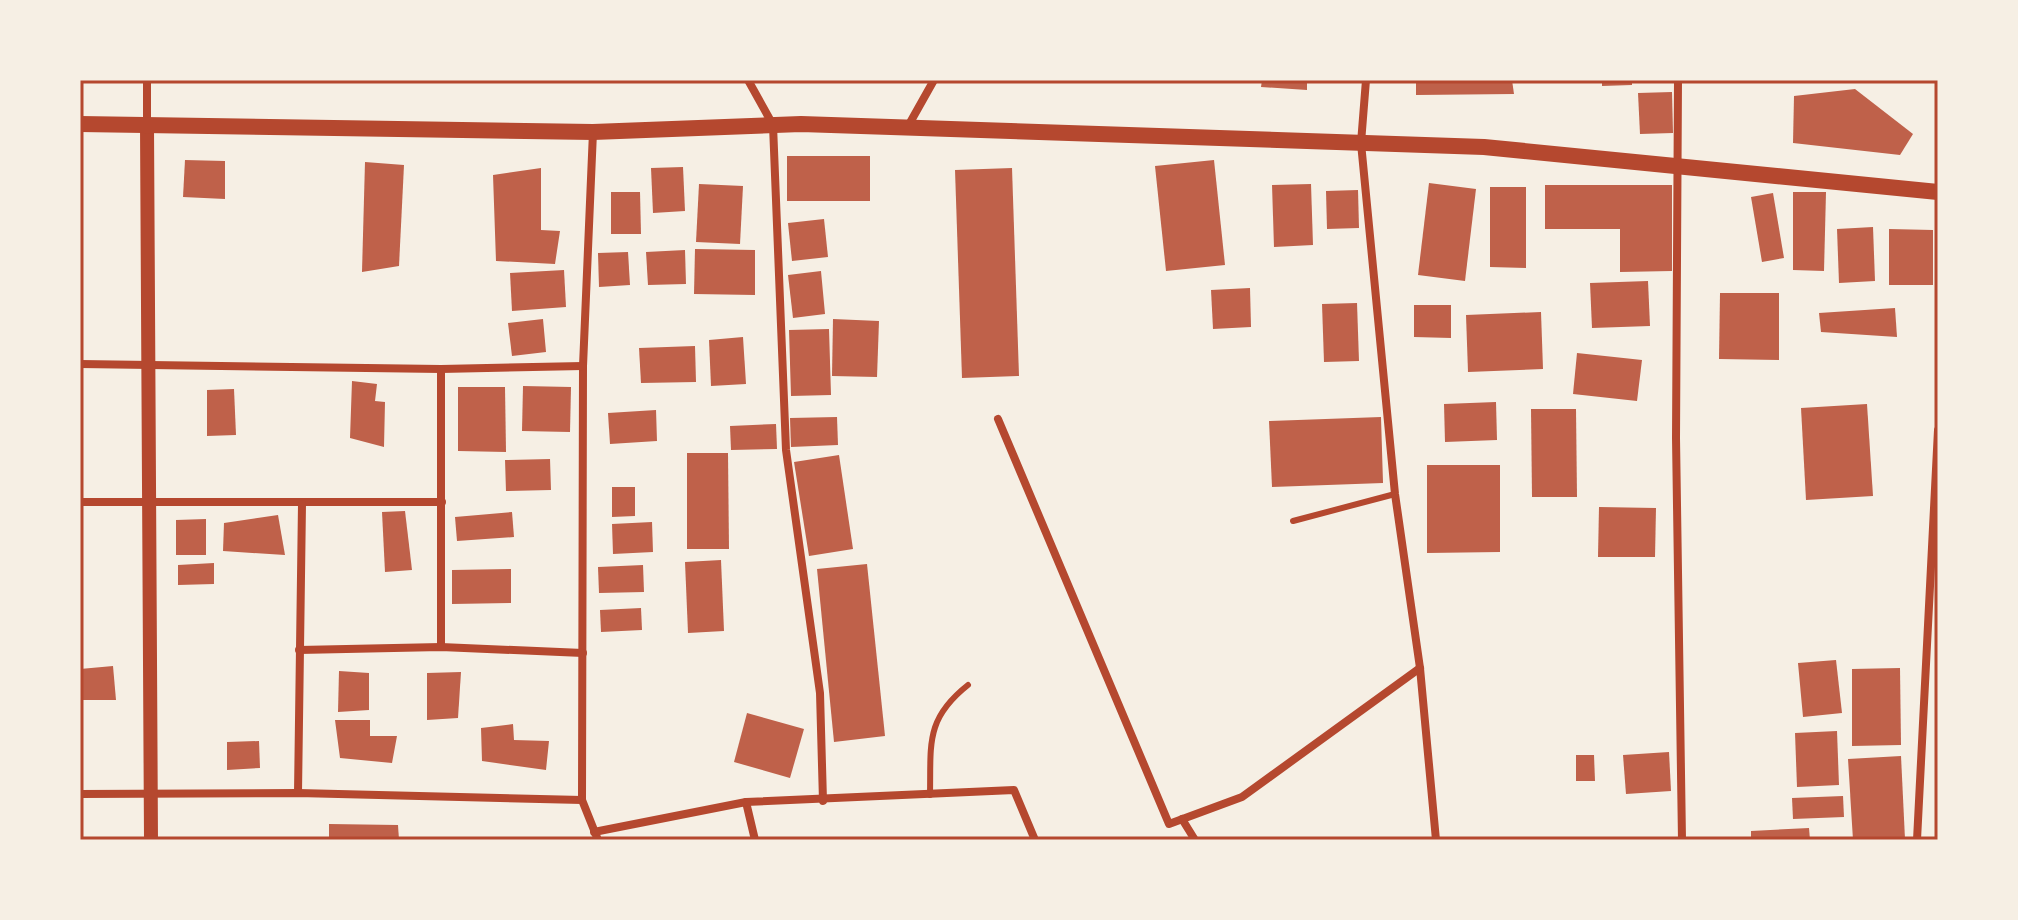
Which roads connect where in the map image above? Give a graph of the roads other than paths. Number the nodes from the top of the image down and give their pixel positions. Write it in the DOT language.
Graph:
graph roads {
  1 [pos="147,80"];
  2 [pos="748,80"];
  3 [pos="934,80"];
  4 [pos="1366,80"];
  5 [pos="1678,80"];
  6 [pos="80,124"];
  7 [pos="773,125"];
  8 [pos="147,126"];
  9 [pos="901,128"];
  10 [pos="593,132"];
  11 [pos="1361,143"];
  12 [pos="1676,167"];
  13 [pos="1938,192"];
  14 [pos="80,364"];
  15 [pos="150,364"];
  16 [pos="583,366"];
  17 [pos="441,369"];
  18 [pos="998,419"];
  19 [pos="1938,430"];
  20 [pos="1395,494"];
  21 [pos="80,502"];
  22 [pos="151,502"];
  23 [pos="442,502"];
  24 [pos="302,504"];
  25 [pos="1293,521"];
  26 [pos="441,647"];
  27 [pos="299,650"];
  28 [pos="583,653"];
  29 [pos="1420,668"];
  30 [pos="968,685"];
  31 [pos="298,793"];
  32 [pos="80,794"];
  33 [pos="151,795"];
  34 [pos="930,795"];
  35 [pos="582,800"];
  36 [pos="823,801"];
  37 [pos="746,802"];
  38 [pos="1182,819"];
  39 [pos="596,836"];
  40 [pos="151,840"];
  41 [pos="755,840"];
  42 [pos="1035,840"];
  43 [pos="1195,840"];
  44 [pos="1436,840"];
  45 [pos="1682,840"];
  46 [pos="1917,840"];
  1 -- 8 [label="street"];
  2 -- 7 [label="street"];
  3 -- 9 [label="street"];
  4 -- 11 [label="street"];
  5 -- 12 [label="street"];
  6 -- 8 [label="main road"];
  7 -- 9 [label="main road"];
  7 -- 10 [label="main road"];
  7 -- 36 [label="street"];
  8 -- 10 [label="main road"];
  8 -- 15 [label="street"];
  9 -- 11 [label="main road"];
  10 -- 16 [label="street"];
  11 -- 12 [label="main road"];
  11 -- 20 [label="street"];
  12 -- 13 [label="main road"];
  12 -- 45 [label="street"];
  14 -- 15 [label="street"];
  15 -- 17 [label="street"];
  15 -- 22 [label="street"];
  16 -- 17 [label="street"];
  16 -- 28 [label="street"];
  17 -- 23 [label="street"];
  18 -- 38 [label="street"];
  19 -- 46 [label="street"];
  20 -- 25 [label="lane"];
  20 -- 29 [label="street"];
  21 -- 22 [label="street"];
  22 -- 24 [label="street"];
  22 -- 33 [label="street"];
  23 -- 24 [label="street"];
  23 -- 26 [label="street"];
  24 -- 27 [label="street"];
  26 -- 27 [label="street"];
  26 -- 28 [label="street"];
  27 -- 31 [label="street"];
  28 -- 35 [label="street"];
  29 -- 38 [label="street"];
  29 -- 44 [label="street"];
  30 -- 34 [label="lane"];
  31 -- 33 [label="street"];
  31 -- 35 [label="street"];
  32 -- 33 [label="street"];
  33 -- 40 [label="street"];
  34 -- 36 [label="street"];
  34 -- 42 [label="street"];
  35 -- 39 [label="street"];
  36 -- 37 [label="street"];
  37 -- 39 [label="street"];
  37 -- 41 [label="street"];
  38 -- 43 [label="street"];
}
